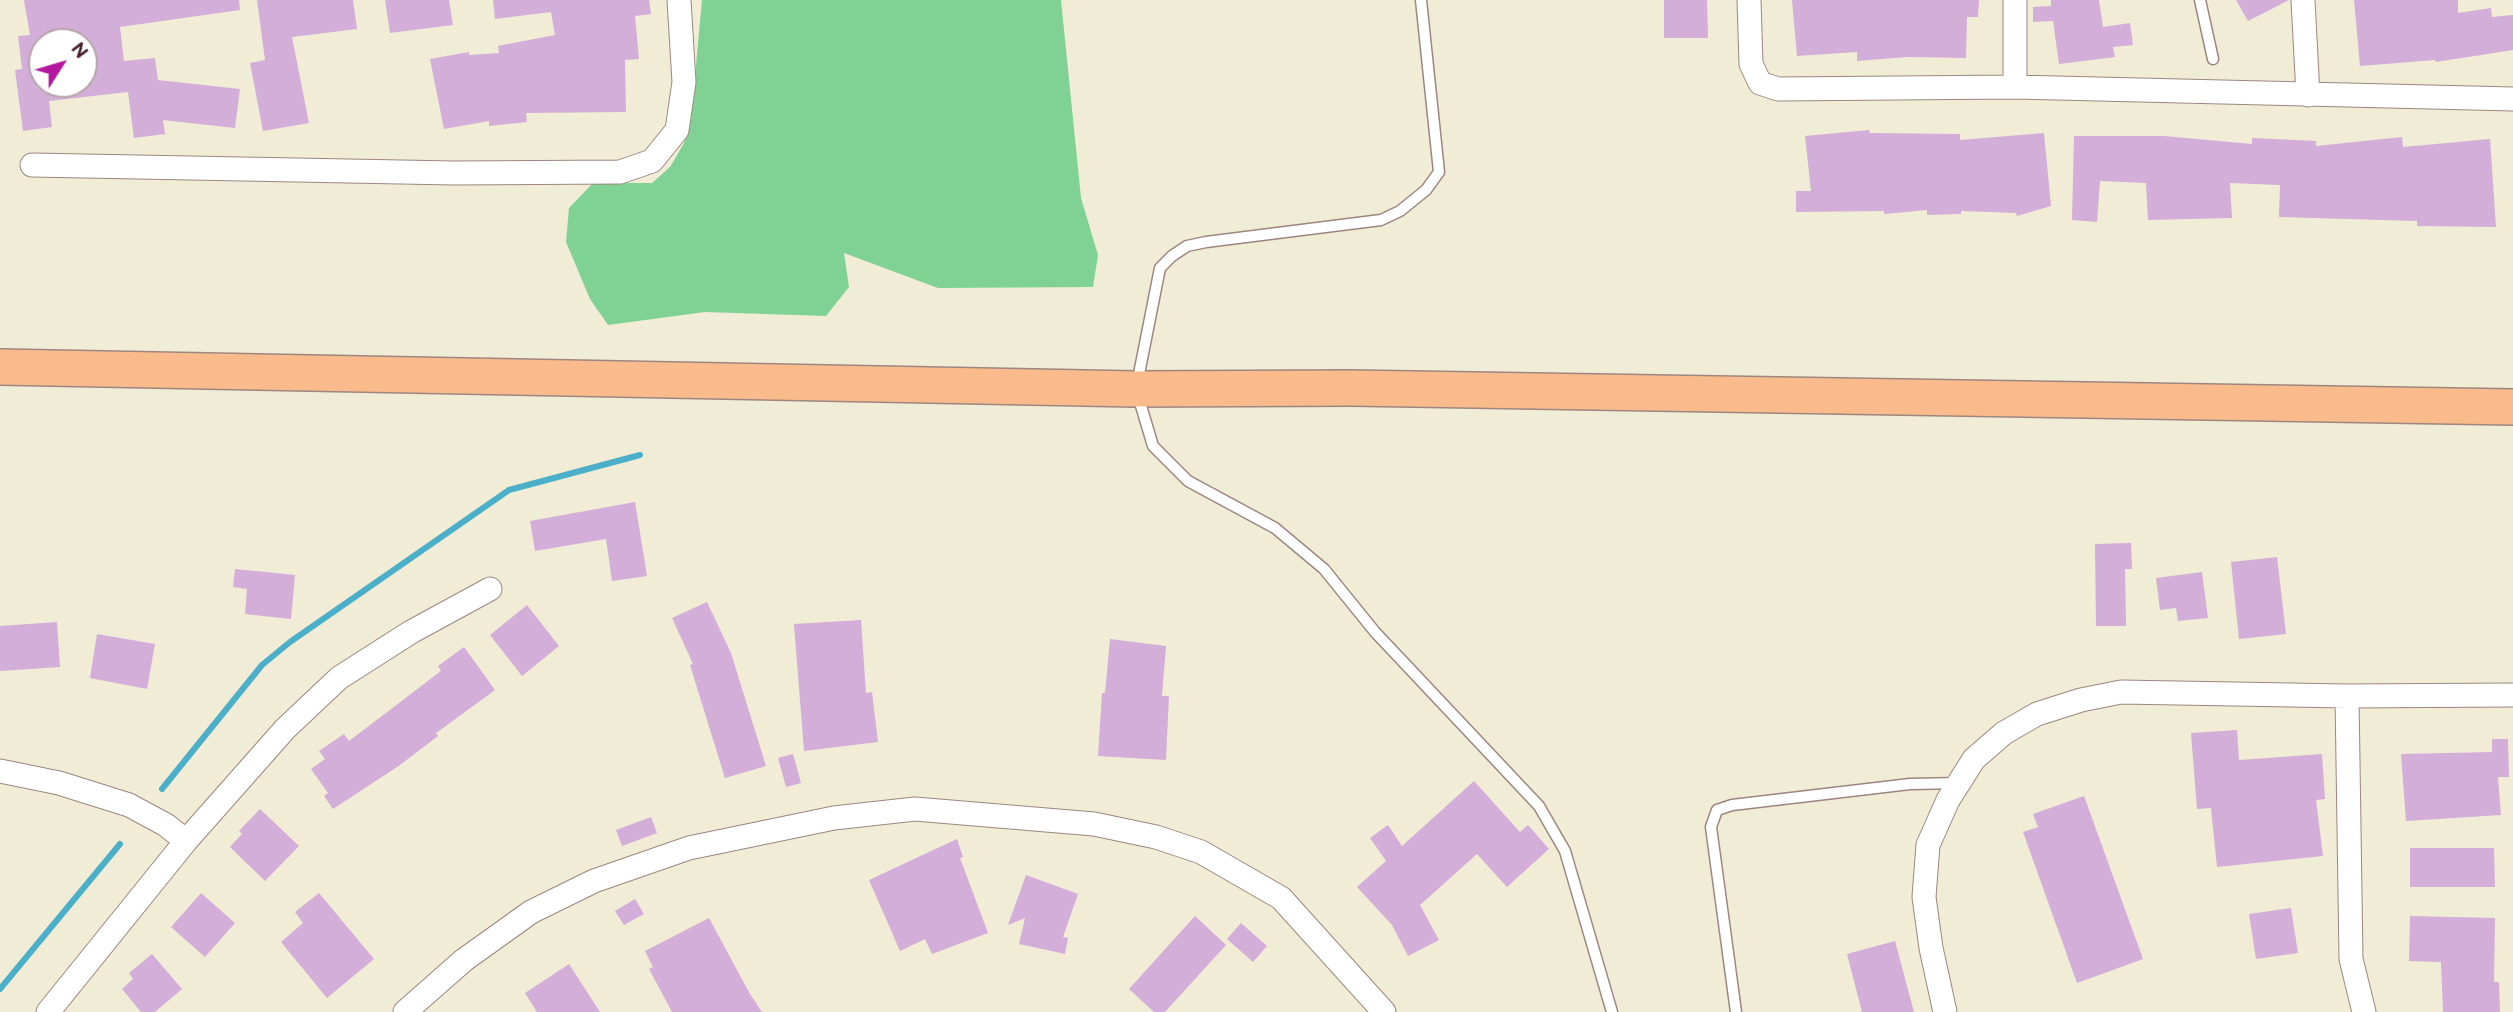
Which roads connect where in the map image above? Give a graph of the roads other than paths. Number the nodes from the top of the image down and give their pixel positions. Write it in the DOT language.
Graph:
graph roads {
  1 [pos="679,0"];
  2 [pos="1421,0"];
  3 [pos="1749,0"];
  4 [pos="2015,0"];
  5 [pos="2200,0"];
  6 [pos="2303,0"];
  7 [pos="2213,59"];
  8 [pos="2015,87"];
  9 [pos="2308,95"];
  10 [pos="2513,99"];
  11 [pos="32,165"];
  12 [pos="0,367"];
  13 [pos="1136,389"];
  14 [pos="2513,407"];
  15 [pos="490,589"];
  16 [pos="2513,695"];
  17 [pos="2347,696"];
  18 [pos="0,771"];
  19 [pos="1959,783"];
  20 [pos="186,841"];
  21 [pos="48,1012"];
  22 [pos="405,1012"];
  23 [pos="1384,1012"];
  24 [pos="1612,1012"];
  25 [pos="1736,1012"];
  26 [pos="1945,1012"];
  27 [pos="2364,1012"];
  1 -- 11 [label="street"];
  2 -- 13 [label="lane"];
  3 -- 8 [label="street"];
  4 -- 8 [label="street"];
  5 -- 7 [label="lane"];
  6 -- 9 [label="street"];
  8 -- 9 [label="street"];
  9 -- 10 [label="street"];
  12 -- 13 [label="main road"];
  13 -- 14 [label="main road"];
  13 -- 24 [label="lane"];
  15 -- 20 [label="street"];
  16 -- 17 [label="street"];
  17 -- 19 [label="street"];
  17 -- 27 [label="street"];
  18 -- 20 [label="street"];
  19 -- 25 [label="lane"];
  19 -- 26 [label="street"];
  20 -- 21 [label="street"];
  22 -- 23 [label="street"];
}
